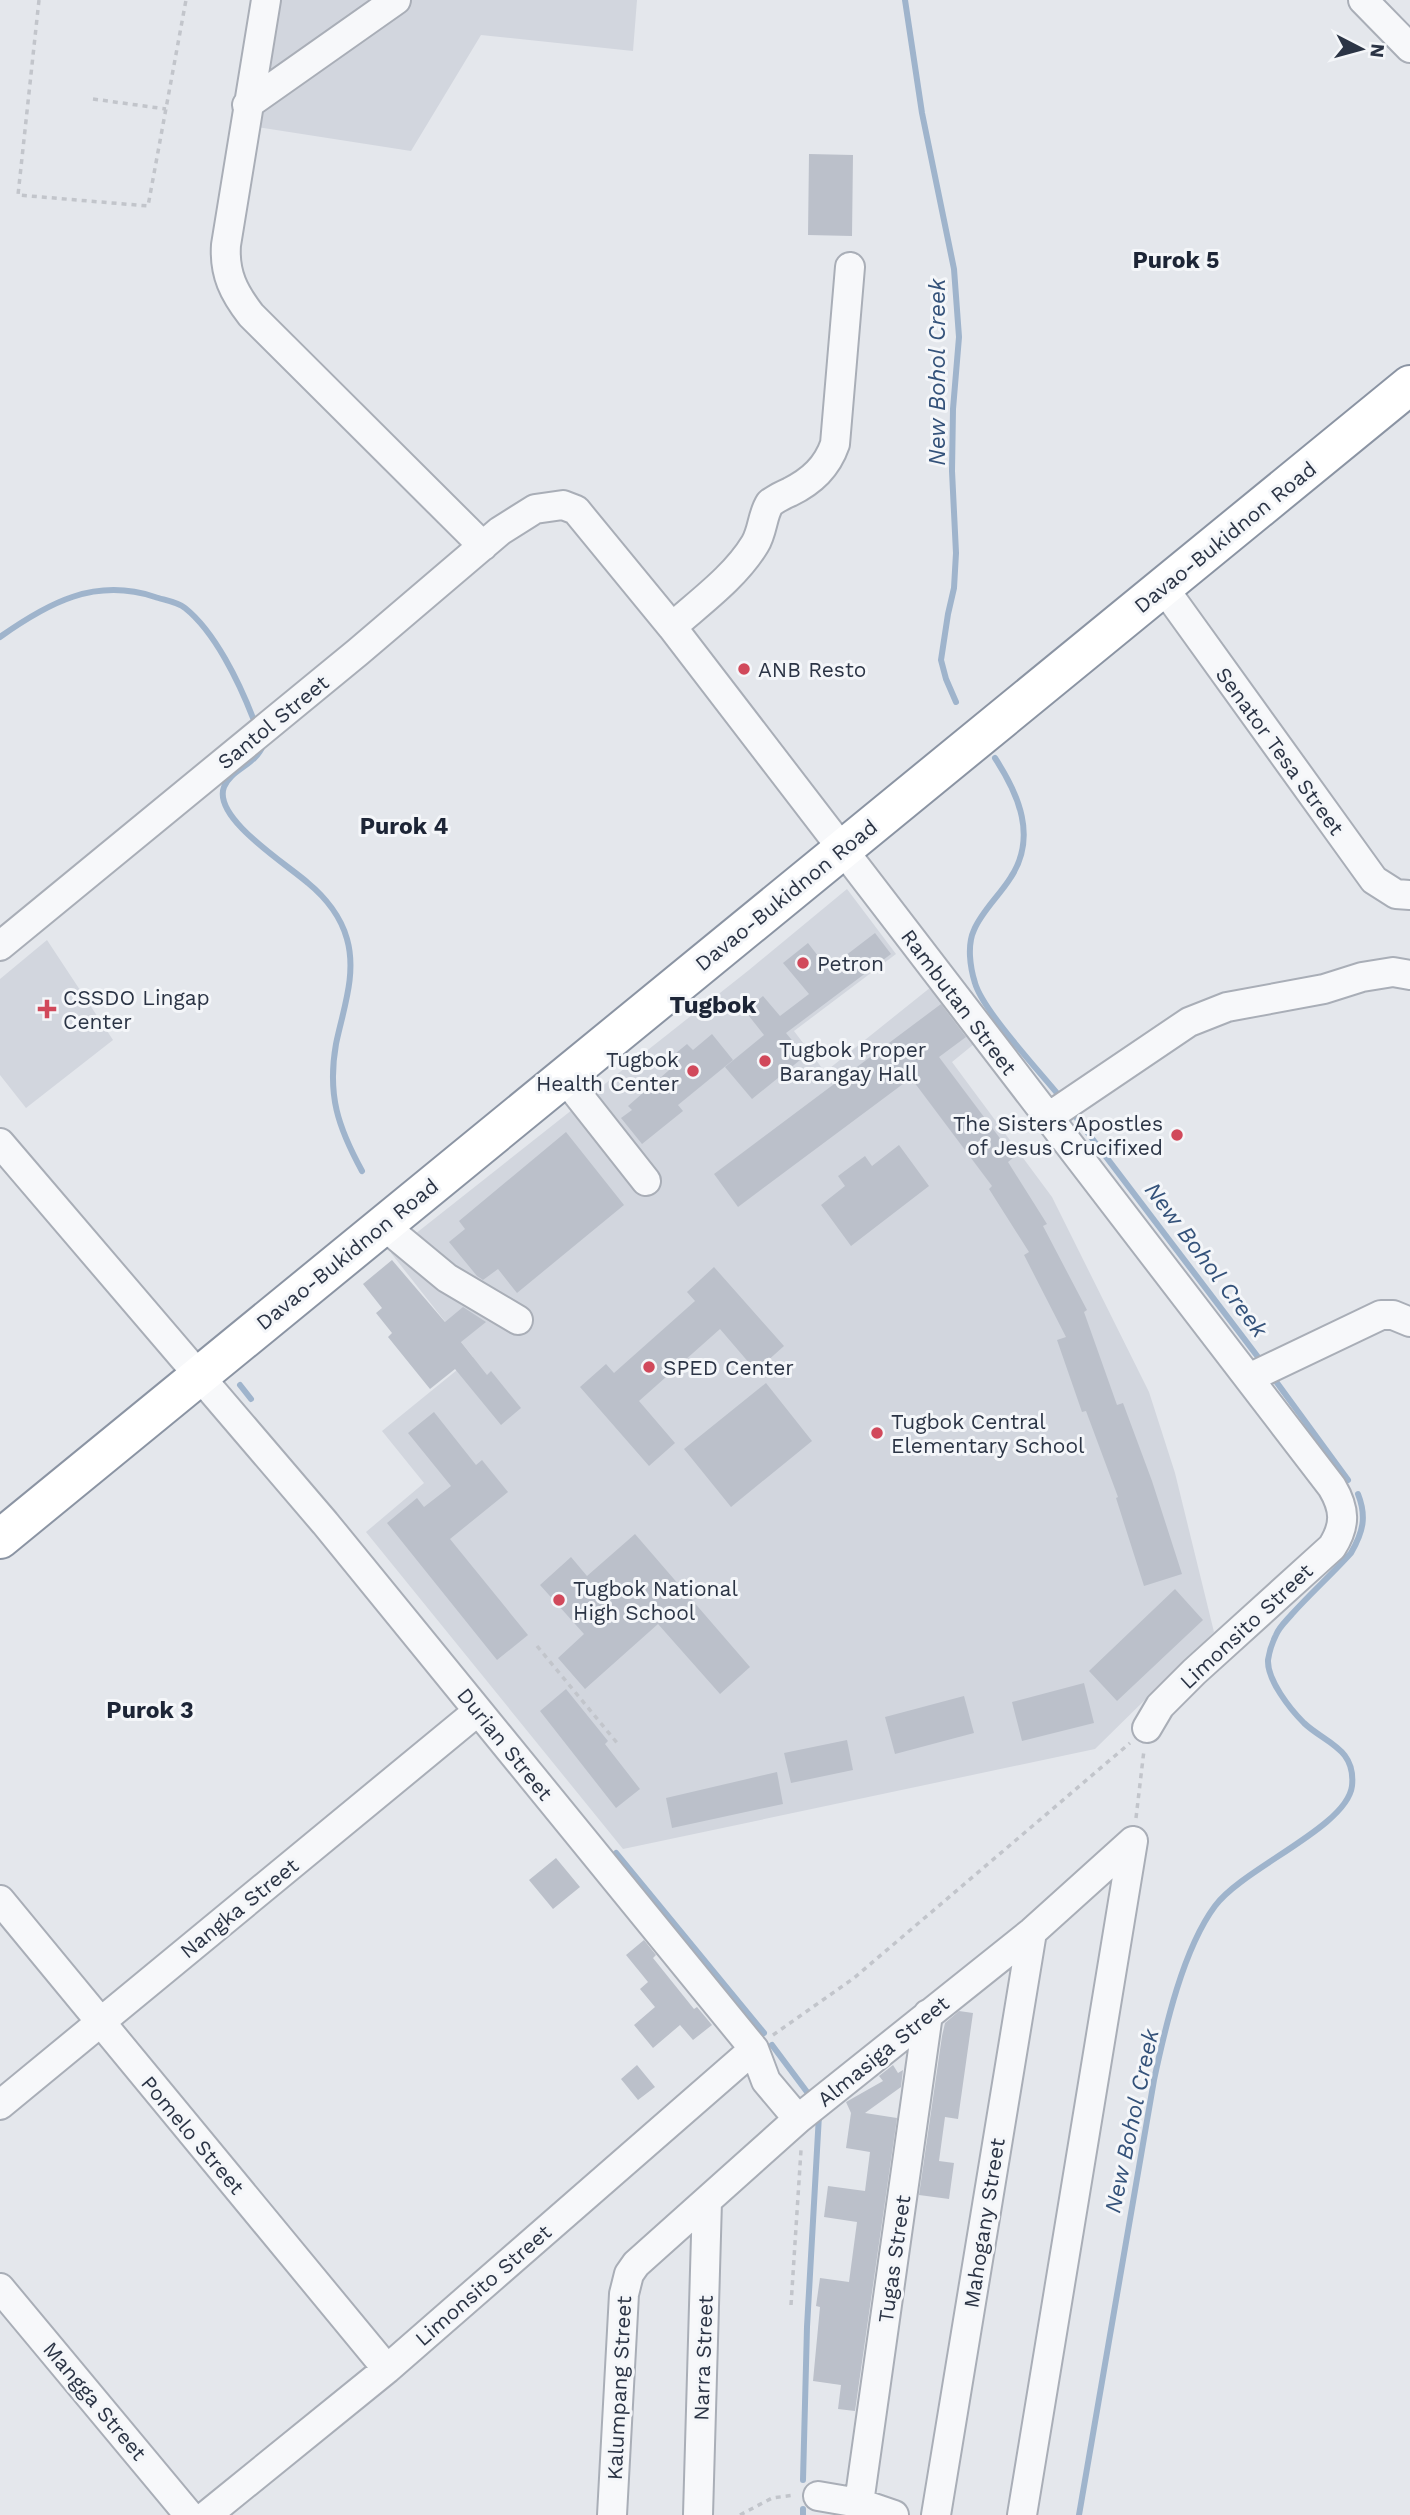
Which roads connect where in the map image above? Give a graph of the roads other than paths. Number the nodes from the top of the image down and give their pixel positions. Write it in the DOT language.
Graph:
graph roads {
  1 [pos="266,0"];
  2 [pos="396,0"];
  3 [pos="1363,0"];
  4 [pos="1410,48"];
  5 [pos="247,105"];
  6 [pos="850,267"];
  7 [pos="1410,385"];
  8 [pos="549,506"];
  9 [pos="483,546"];
  10 [pos="1163,587"];
  11 [pos="672,627"];
  12 [pos="842,849"];
  13 [pos="1410,895"];
  14 [pos="0,946"];
  15 [pos="1410,975"];
  16 [pos="564,1077"];
  17 [pos="1047,1118"];
  18 [pos="0,1143"];
  19 [pos="646,1181"];
  20 [pos="383,1225"];
  21 [pos="518,1320"];
  22 [pos="1410,1322"];
  23 [pos="200,1377"];
  24 [pos="1249,1378"];
  25 [pos="1343,1524"];
  26 [pos="0,1539"];
  27 [pos="478,1711"];
  28 [pos="1147,1728"];
  29 [pos="0,1900"];
  30 [pos="1032,1932"];
  31 [pos="928,2014"];
  32 [pos="100,2022"];
  33 [pos="762,2043"];
  34 [pos="0,2105"];
  35 [pos="798,2119"];
  36 [pos="707,2201"];
  37 [pos="636,2264"];
  38 [pos="0,2288"];
  39 [pos="387,2369"];
  40 [pos="818,2496"];
  41 [pos="859,2503"];
  42 [pos="189,2515"];
  43 [pos="207,2515"];
  44 [pos="612,2515"];
  45 [pos="698,2515"];
  46 [pos="894,2515"];
  47 [pos="936,2515"];
  48 [pos="1021,2515"];
  1 -- 5 [label="street"];
  2 -- 5 [label="street"];
  3 -- 4 [label="street"];
  5 -- 9 [label="street"];
  6 -- 11 [label="street"];
  7 -- 10 [label="highway, Davao-Bukidnon Road"];
  8 -- 9 [label="street, Santol Street"];
  8 -- 11 [label="street, Rambutan Street"];
  9 -- 14 [label="street, Santol Street"];
  10 -- 12 [label="highway, Davao-Bukidnon Road"];
  10 -- 13 [label="street, Senator Tesa Street"];
  11 -- 12 [label="street, Rambutan Street"];
  12 -- 16 [label="highway, Davao-Bukidnon Road"];
  12 -- 17 [label="street, Rambutan Street"];
  15 -- 17 [label="street"];
  16 -- 19 [label="street"];
  16 -- 20 [label="highway, Davao-Bukidnon Road"];
  17 -- 24 [label="street, Rambutan Street"];
  18 -- 23 [label="street, Durian Street"];
  20 -- 21 [label="street"];
  20 -- 23 [label="highway, Davao-Bukidnon Road"];
  22 -- 24 [label="street"];
  23 -- 26 [label="highway, Davao-Bukidnon Road"];
  23 -- 27 [label="street, Durian Street"];
  24 -- 25 [label="street, Rambutan Street"];
  25 -- 28 [label="street, Limonsito Street"];
  27 -- 32 [label="street, Nangka Street"];
  27 -- 33 [label="street, Durian Street"];
  29 -- 32 [label="street, Pomelo Street"];
  30 -- 31 [label="street, Almasiga Street"];
  30 -- 47 [label="street, Mahogany Street"];
  30 -- 48 [label="street, Almasiga Street"];
  31 -- 35 [label="street, Almasiga Street"];
  31 -- 41 [label="street, Tugas Street"];
  32 -- 34 [label="street, Nangka Street"];
  32 -- 39 [label="street, Pomelo Street"];
  33 -- 35 [label="street, Durian Street"];
  33 -- 39 [label="street, Limonsito Street"];
  35 -- 36 [label="street, Almasiga Street"];
  36 -- 37 [label="street, Almasiga Street"];
  36 -- 45 [label="street, Narra Street"];
  37 -- 44 [label="street, Kalumpang Street"];
  38 -- 42 [label="street, Mangga Street"];
  39 -- 43 [label="street, Limonsito Street"];
  40 -- 41 [label="street"];
  41 -- 46 [label="street"];
}
